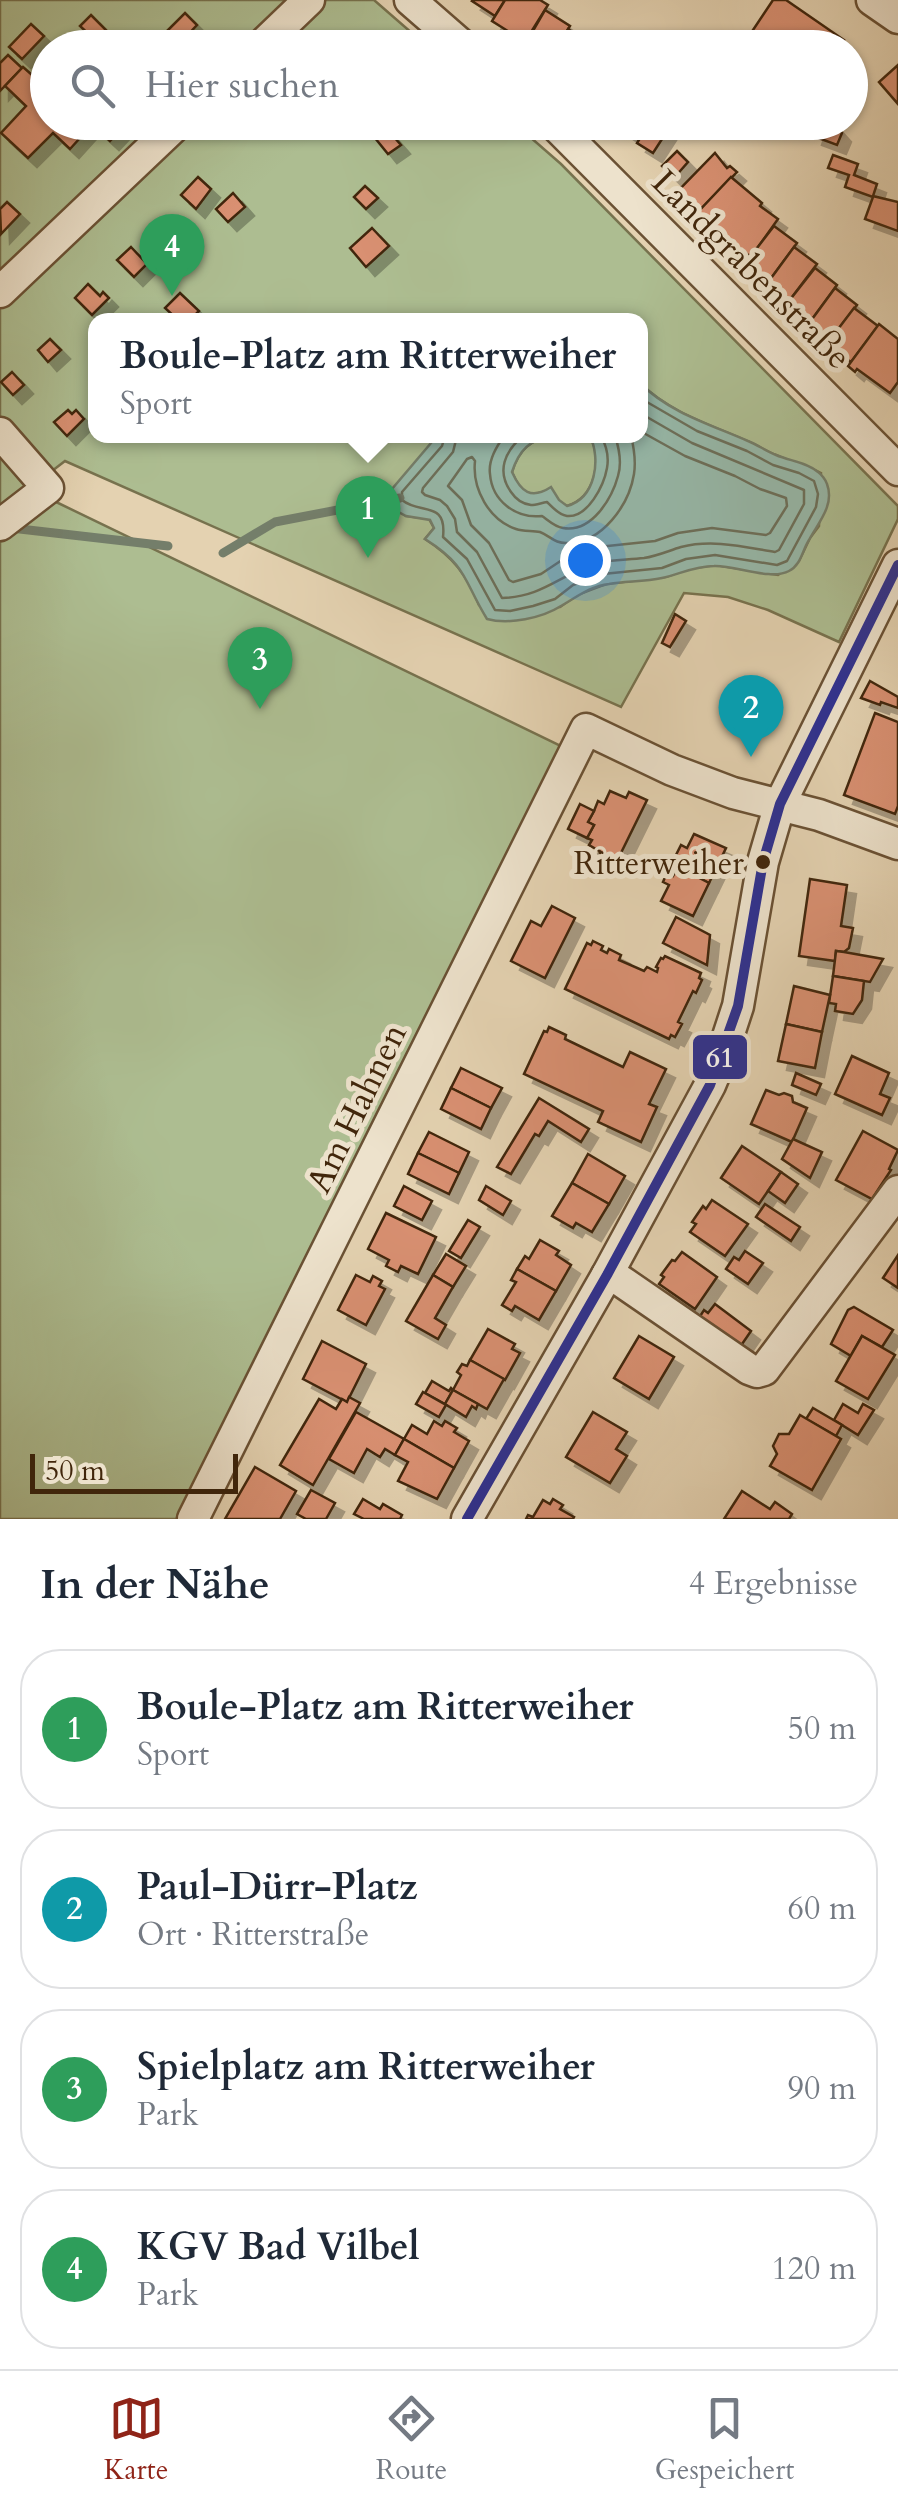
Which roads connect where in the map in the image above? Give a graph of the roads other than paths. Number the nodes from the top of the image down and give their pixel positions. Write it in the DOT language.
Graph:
graph roads {
  1 [pos="309,0"];
  2 [pos="410,0"];
  3 [pos="872,0"];
  4 [pos="898,18"];
  5 [pos="277,30"];
  6 [pos="444,30"];
  7 [pos="160,140"];
  8 [pos="570,140"];
  9 [pos="0,292"];
  10 [pos="0,433"];
  11 [pos="898,470"];
  12 [pos="0,525"];
  13 [pos="898,565"];
  14 [pos="780,804"];
  15 [pos="898,844"];
  16 [pos="895,1201"];
  17 [pos="607,1274"];
  18 [pos="192,1519"];
  19 [pos="468,1519"];
  1 -- 5 [label="street"];
  2 -- 6 [label="street"];
  3 -- 4 [label="street"];
  7 -- 9 [label="street"];
  8 -- 11 [label="street, Landgrabenstraße"];
  10 -- 12 [label="street"];
  13 -- 14 [label="street"];
  14 -- 15 [label="street"];
  14 -- 17 [label="street"];
  14 -- 18 [label="street, Am Hahnen"];
  16 -- 17 [label="street"];
  17 -- 19 [label="street"];
}
